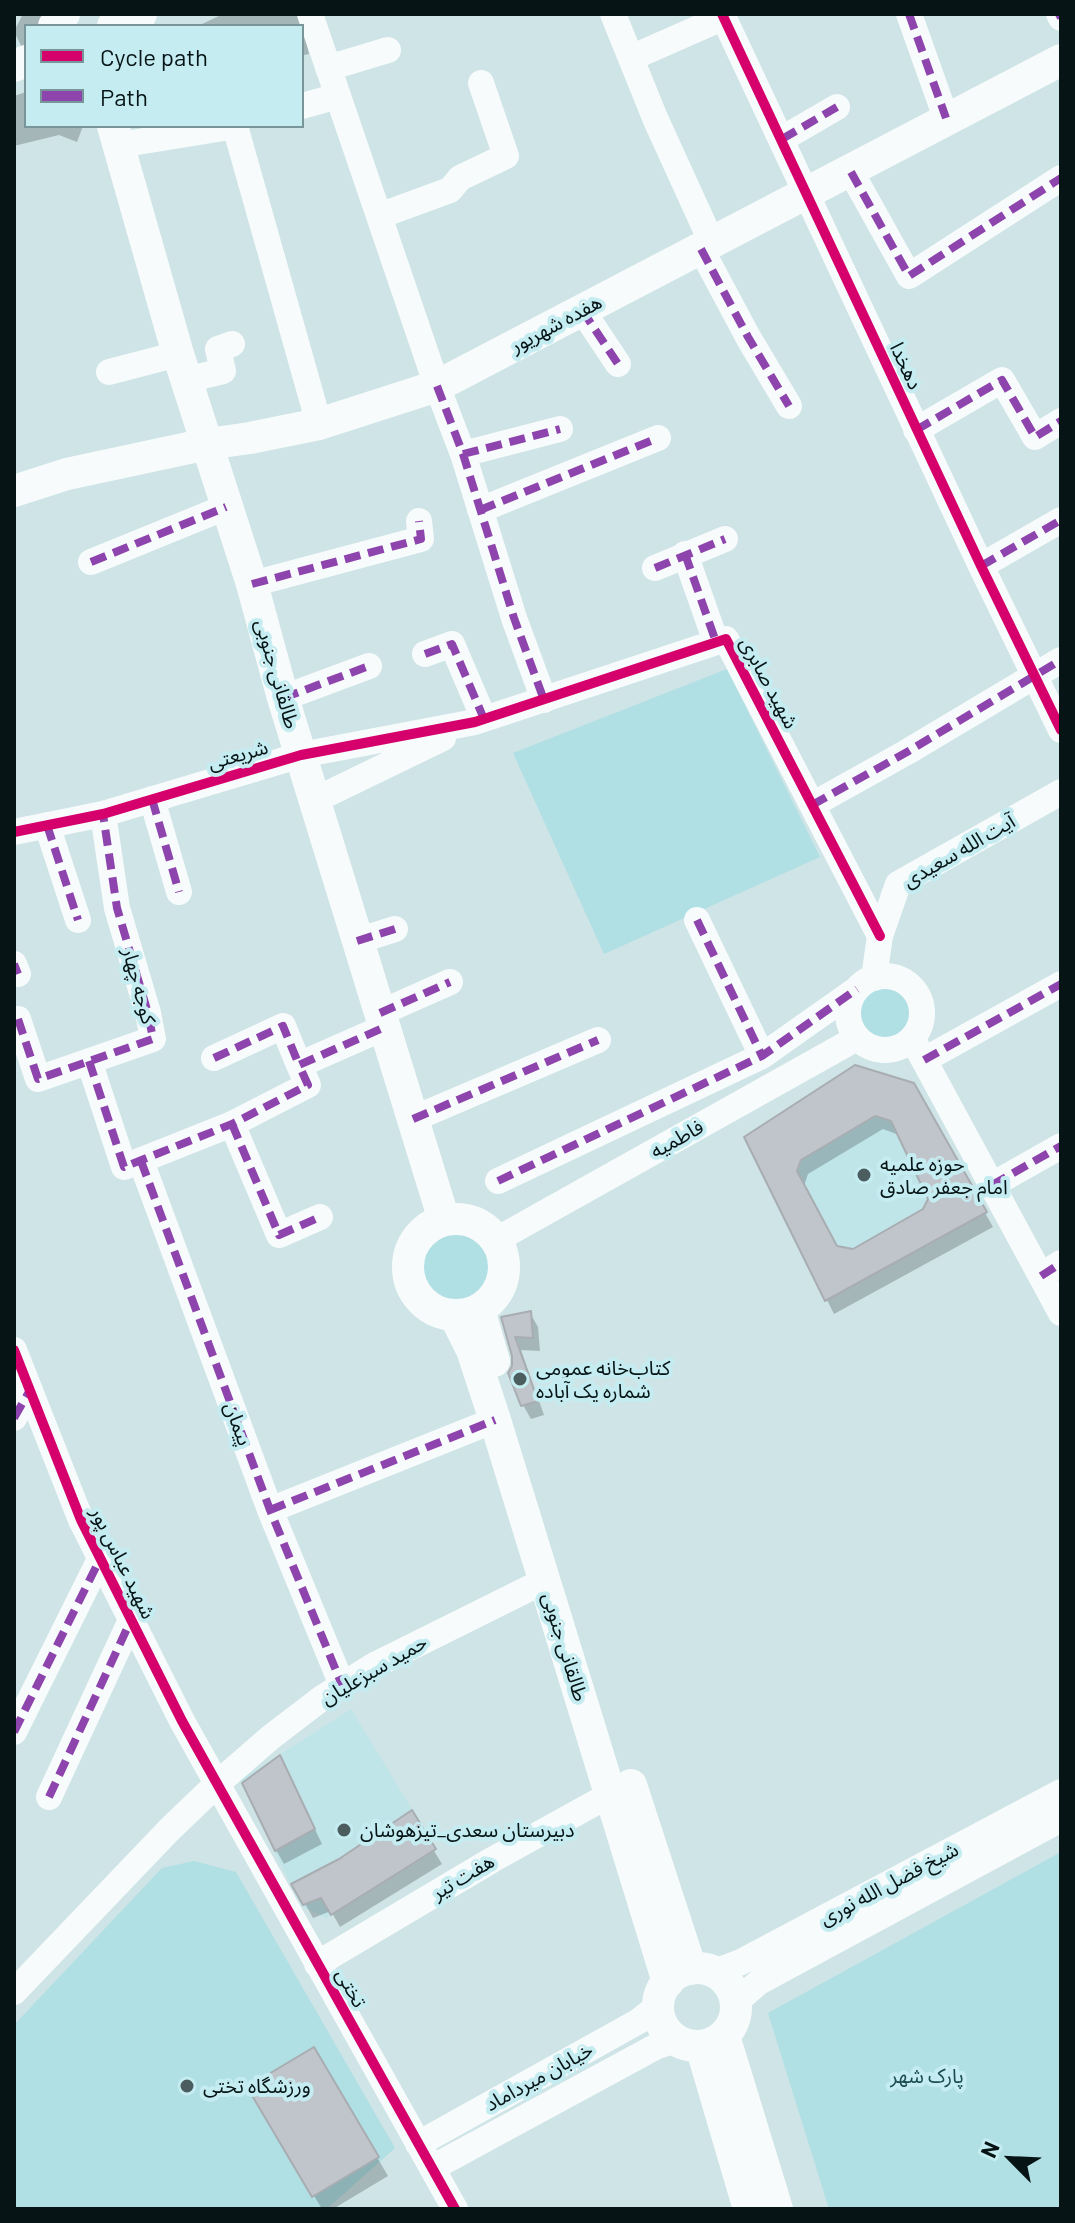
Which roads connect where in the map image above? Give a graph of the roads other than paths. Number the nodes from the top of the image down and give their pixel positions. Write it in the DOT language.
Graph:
graph roads {
  1 [pos="141,14"];
  2 [pos="310,14"];
  3 [pos="613,14"];
  4 [pos="909,14"];
  5 [pos="723,16"];
  6 [pos="117,24"];
  7 [pos="388,50"];
  8 [pos="631,58"];
  9 [pos="1061,60"];
  10 [pos="328,68"];
  11 [pos="481,83"];
  12 [pos="338,96"];
  13 [pos="304,105"];
  14 [pos="837,107"];
  15 [pos="946,118"];
  16 [pos="212,128"];
  17 [pos="237,128"];
  18 [pos="116,136"];
  19 [pos="782,139"];
  20 [pos="851,172"];
  21 [pos="1061,178"];
  22 [pos="807,195"];
  23 [pos="379,216"];
  24 [pos="706,246"];
  25 [pos="582,310"];
  26 [pos="232,344"];
  27 [pos="618,364"];
  28 [pos="182,367"];
  29 [pos="109,372"];
  30 [pos="437,386"];
  31 [pos="789,406"];
  32 [pos="1061,421"];
  33 [pos="319,424"];
  34 [pos="560,429"];
  35 [pos="916,430"];
  36 [pos="658,438"];
  37 [pos="207,444"];
  38 [pos="463,454"];
  39 [pos="14,491"];
  40 [pos="226,507"];
  41 [pos="480,510"];
  42 [pos="1061,520"];
  43 [pos="419,521"];
  44 [pos="725,539"];
  45 [pos="685,554"];
  46 [pos="91,562"];
  47 [pos="981,566"];
  48 [pos="655,568"];
  49 [pos="252,584"];
  50 [pos="716,642"];
  51 [pos="425,654"];
  52 [pos="1061,660"];
  53 [pos="369,666"];
  54 [pos="1033,675"];
  55 [pos="283,698"];
  56 [pos="544,700"];
  57 [pos="479,721"];
  58 [pos="1061,730"];
  59 [pos="301,755"];
  60 [pos="1061,792"];
  61 [pos="152,799"];
  62 [pos="315,800"];
  63 [pos="812,805"];
  64 [pos="103,814"];
  65 [pos="47,825"];
  66 [pos="14,832"];
  67 [pos="179,892"];
  68 [pos="78,920"];
  69 [pos="697,920"];
  70 [pos="395,929"];
  71 [pos="880,936"];
  72 [pos="357,941"];
  73 [pos="450,982"];
  74 [pos="866,984"];
  75 [pos="1061,984"];
  76 [pos="18,1019"];
  77 [pos="382,1020"];
  78 [pos="857,1038"];
  79 [pos="598,1040"];
  80 [pos="918,1049"];
  81 [pos="762,1056"];
  82 [pos="214,1058"];
  83 [pos="89,1061"];
  84 [pos="299,1065"];
  85 [pos="413,1119"];
  86 [pos="232,1124"];
  87 [pos="1061,1146"];
  88 [pos="132,1164"];
  89 [pos="498,1181"];
  90 [pos="992,1185"];
  91 [pos="320,1217"];
  92 [pos="444,1220"];
  93 [pos="496,1240"];
  94 [pos="1051,1269"];
  95 [pos="467,1313"];
  96 [pos="1061,1313"];
  97 [pos="14,1350"];
  98 [pos="30,1390"];
  99 [pos="14,1418"];
  100 [pos="495,1420"];
  101 [pos="270,1510"];
  102 [pos="100,1559"];
  103 [pos="544,1581"];
  104 [pos="131,1620"];
  105 [pos="342,1685"];
  106 [pos="14,1732"];
  107 [pos="218,1783"];
  108 [pos="1061,1792"];
  109 [pos="611,1794"];
  110 [pos="49,1797"];
  111 [pos="1061,1819"];
  112 [pos="317,1964"];
  113 [pos="683,1982"];
  114 [pos="14,1992"];
  115 [pos="736,2002"];
  116 [pos="700,2041"];
  117 [pos="561,2064"];
  118 [pos="574,2090"];
  119 [pos="740,2133"];
  120 [pos="418,2144"];
  121 [pos="432,2168"];
  122 [pos="455,2209"];
  123 [pos="749,2209"];
  124 [pos="777,2209"];
  1 -- 6 [label="main road"];
  2 -- 10 [label="street"];
  3 -- 8 [label="street"];
  4 -- 15 [label="street"];
  5 -- 8 [label="street"];
  5 -- 19 [label="street, دهخدا"];
  7 -- 10 [label="street"];
  8 -- 24 [label="street"];
  9 -- 15 [label="main road, هفده شهریور"];
  10 -- 12 [label="street"];
  11 -- 23 [label="street"];
  12 -- 13 [label="street"];
  12 -- 23 [label="street"];
  14 -- 19 [label="street"];
  15 -- 20 [label="main road, هفده شهریور"];
  16 -- 18 [label="street"];
  17 -- 33 [label="street"];
  18 -- 28 [label="main road, طالقانی جنوبی"];
  19 -- 22 [label="street, دهخدا"];
  20 -- 21 [label="street"];
  20 -- 22 [label="main road, هفده شهریور"];
  22 -- 24 [label="main road, هفده شهریور"];
  22 -- 35 [label="street, دهخدا"];
  23 -- 30 [label="street"];
  24 -- 25 [label="main road, هفده شهریور"];
  24 -- 31 [label="street"];
  25 -- 27 [label="street"];
  25 -- 30 [label="main road, هفده شهریور"];
  26 -- 28 [label="street"];
  28 -- 29 [label="street"];
  28 -- 37 [label="main road, طالقانی جنوبی"];
  30 -- 33 [label="main road, هفده شهریور"];
  30 -- 38 [label="street"];
  32 -- 35 [label="street"];
  33 -- 37 [label="main road, هفده شهریور"];
  34 -- 38 [label="street"];
  35 -- 47 [label="street, دهخدا"];
  36 -- 41 [label="street"];
  37 -- 39 [label="main road, هفده شهریور"];
  37 -- 40 [label="main road, طالقانی جنوبی"];
  38 -- 41 [label="street"];
  40 -- 46 [label="street"];
  40 -- 49 [label="main road, طالقانی جنوبی"];
  41 -- 56 [label="street"];
  42 -- 47 [label="street"];
  43 -- 49 [label="street"];
  44 -- 45 [label="street"];
  45 -- 48 [label="street"];
  45 -- 50 [label="street"];
  47 -- 54 [label="street, دهخدا"];
  49 -- 55 [label="main road, طالقانی جنوبی"];
  50 -- 56 [label="street, شهید صابری"];
  50 -- 63 [label="street, شهید صابری"];
  51 -- 57 [label="street"];
  52 -- 54 [label="street"];
  53 -- 55 [label="street"];
  54 -- 58 [label="street, دهخدا"];
  54 -- 63 [label="street"];
  55 -- 59 [label="main road, طالقانی جنوبی"];
  56 -- 57 [label="street, شهید صابری"];
  57 -- 59 [label="street, شریعتی"];
  57 -- 62 [label="street"];
  59 -- 61 [label="street, شریعتی"];
  59 -- 62 [label="main road, طالقانی جنوبی"];
  60 -- 71 [label="street, آیت الله سعیدی"];
  61 -- 64 [label="street, شریعتی"];
  61 -- 67 [label="street"];
  62 -- 72 [label="main road, طالقانی جنوبی"];
  63 -- 71 [label="street, شهید صابری"];
  64 -- 65 [label="street, شریعتی"];
  64 -- 83 [label="street, کوجه چهار"];
  65 -- 66 [label="street, شریعتی"];
  65 -- 68 [label="street"];
  69 -- 81 [label="street"];
  70 -- 72 [label="street"];
  71 -- 74 [label="street, آیت الله سعیدی"];
  72 -- 77 [label="main road, طالقانی جنوبی"];
  73 -- 77 [label="street"];
  74 -- 78 [label="street"];
  74 -- 80 [label="street"];
  74 -- 81 [label="street, فاطمیه"];
  75 -- 80 [label="street"];
  76 -- 83 [label="street, کوجه چهار"];
  77 -- 84 [label="street"];
  77 -- 85 [label="main road, طالقانی جنوبی"];
  78 -- 80 [label="street"];
  78 -- 93 [label="street, فاطمیه"];
  79 -- 85 [label="street"];
  80 -- 90 [label="street"];
  81 -- 89 [label="street, فاطمیه"];
  82 -- 84 [label="street"];
  83 -- 88 [label="street, پیمان"];
  84 -- 86 [label="street"];
  85 -- 92 [label="main road, طالقانی جنوبی"];
  86 -- 88 [label="street"];
  86 -- 91 [label="street"];
  87 -- 90 [label="street"];
  88 -- 101 [label="street, پیمان"];
  90 -- 94 [label="street"];
  92 -- 93 [label="main road"];
  92 -- 95 [label="main road"];
  93 -- 95 [label="main road"];
  94 -- 96 [label="street"];
  95 -- 100 [label="main road, طالقانی جنوبی"];
  95 -- 113 [label="main road, طالقانی جنوبی"];
  97 -- 98 [label="street, شهید عباس پور"];
  98 -- 99 [label="street"];
  98 -- 102 [label="street, شهید عباس پور"];
  100 -- 101 [label="street"];
  100 -- 103 [label="main road, طالقانی جنوبی"];
  101 -- 105 [label="street, پیمان"];
  102 -- 104 [label="street, شهید عباس پور"];
  102 -- 106 [label="street"];
  103 -- 105 [label="street, حمید سبزعلیان"];
  103 -- 109 [label="main road, طالقانی جنوبی"];
  104 -- 107 [label="street, شهید عباس پور"];
  104 -- 110 [label="street"];
  105 -- 107 [label="street, حمید سبزعلیان"];
  107 -- 112 [label="street, تختی"];
  107 -- 114 [label="street, حمید سبزعلیان"];
  108 -- 113 [label="street, شیخ فضل الله نوری"];
  109 -- 112 [label="street, هفت تیر"];
  109 -- 113 [label="main road, طالقانی جنوبی"];
  111 -- 115 [label="street, شیخ فضل الله نوری"];
  112 -- 120 [label="street, تختی"];
  113 -- 115 [label="main road"];
  113 -- 116 [label="main road"];
  113 -- 117 [label="street, خیابان میرداماد"];
  115 -- 116 [label="main road"];
  116 -- 118 [label="street, خیابان میرداماد"];
  116 -- 119 [label="main road"];
  117 -- 118 [label="street"];
  117 -- 120 [label="street, خیابان میرداماد"];
  118 -- 121 [label="street, خیابان میرداماد"];
  119 -- 123 [label="main road"];
  119 -- 124 [label="main road"];
  120 -- 121 [label="street, تختی"];
  121 -- 122 [label="street, تختی"];
}
